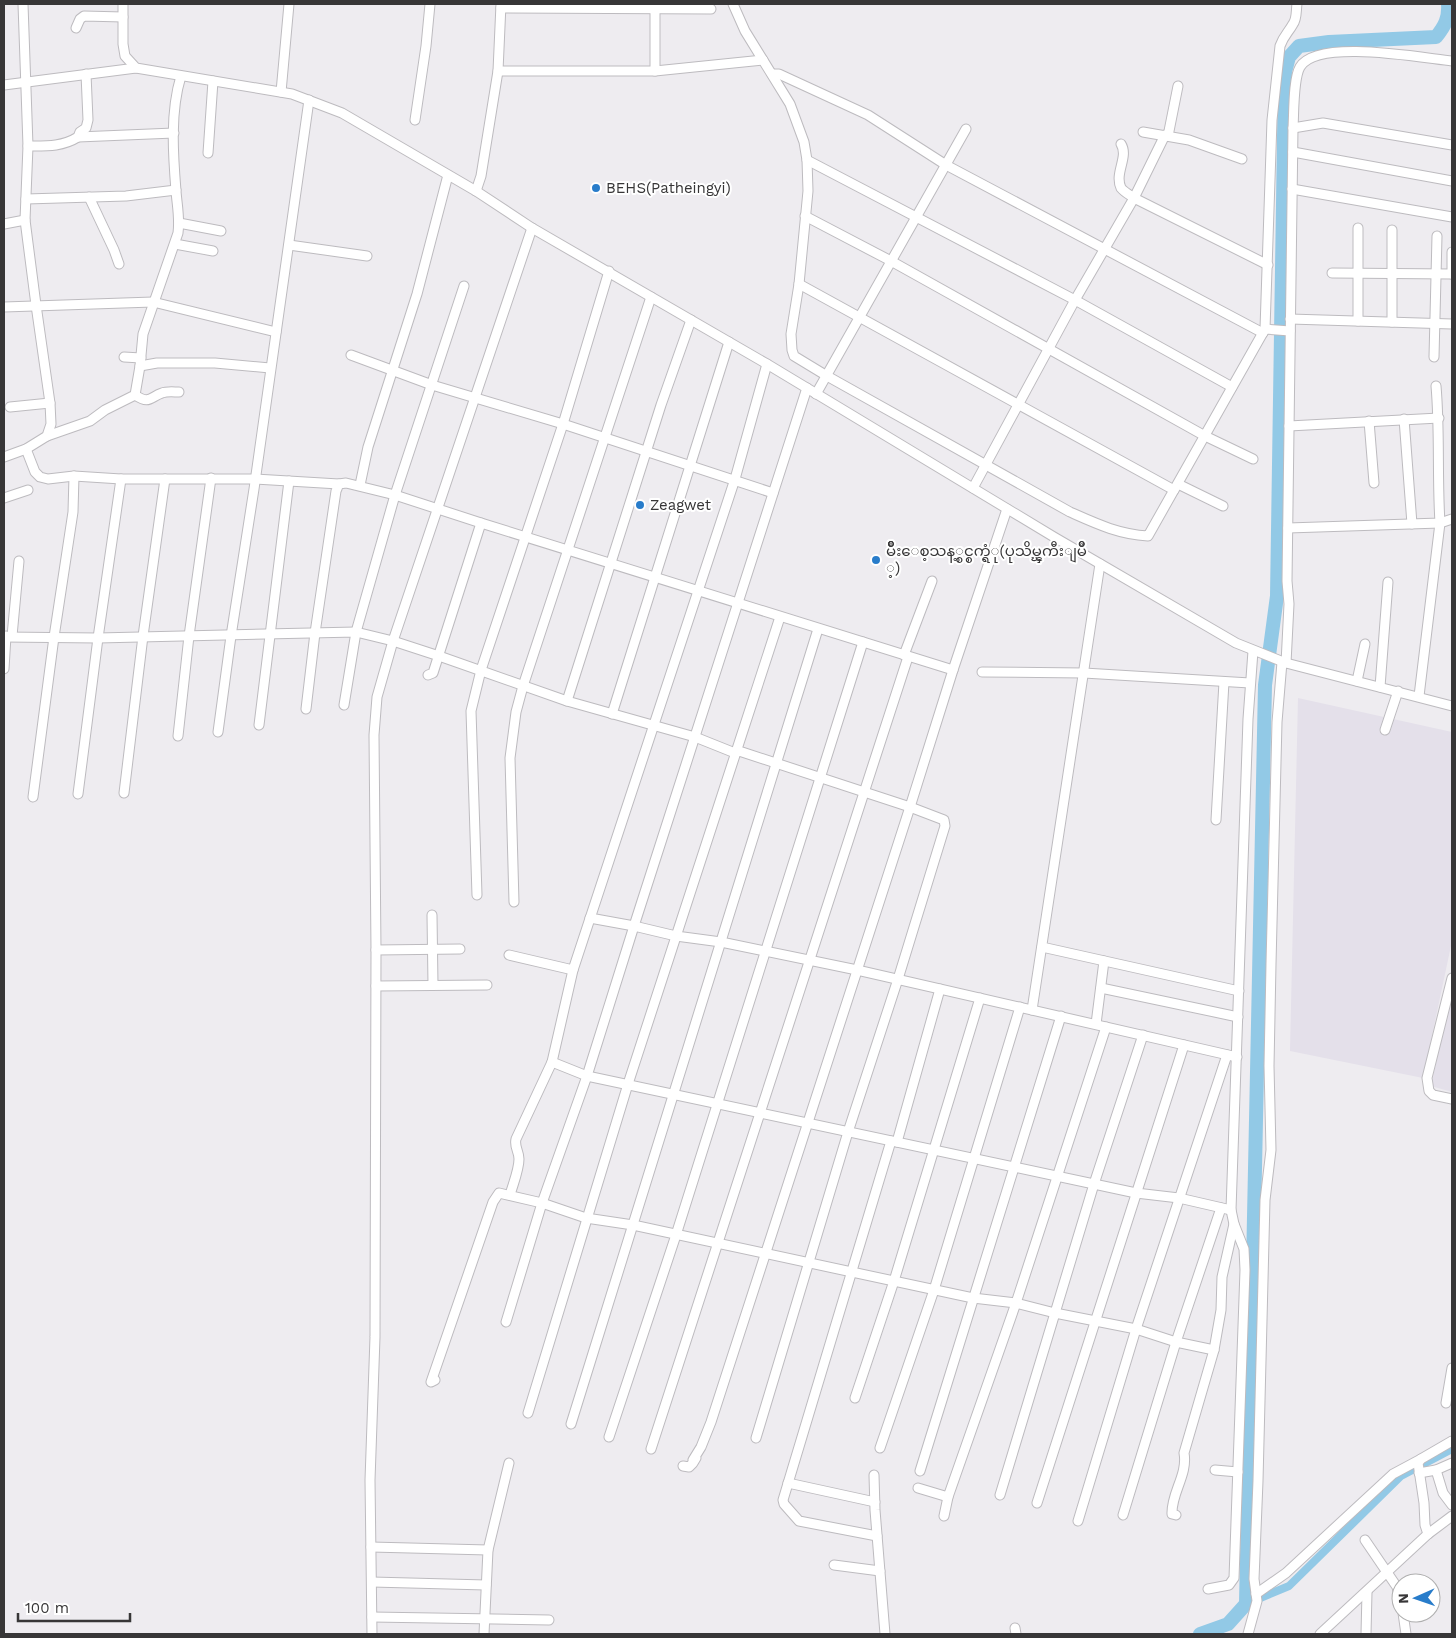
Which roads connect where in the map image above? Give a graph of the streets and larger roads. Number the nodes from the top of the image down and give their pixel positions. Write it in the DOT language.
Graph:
graph roads {
  1 [pos="23,4"];
  2 [pos="123,4"];
  3 [pos="289,4"];
  4 [pos="430,4"];
  5 [pos="733,4"];
  6 [pos="1297,4"];
  7 [pos="501,6"];
  8 [pos="656,6"];
  9 [pos="711,9"];
  10 [pos="123,17"];
  11 [pos="76,28"];
  12 [pos="763,60"];
  13 [pos="1452,61"];
  14 [pos="136,68"];
  15 [pos="498,71"];
  16 [pos="655,71"];
  17 [pos="86,74"];
  18 [pos="772,74"];
  19 [pos="181,76"];
  20 [pos="213,81"];
  21 [pos="26,82"];
  22 [pos="4,86"];
  23 [pos="1178,86"];
  24 [pos="281,92"];
  25 [pos="310,100"];
  26 [pos="415,120"];
  27 [pos="1293,128"];
  28 [pos="966,129"];
  29 [pos="1143,132"];
  30 [pos="174,133"];
  31 [pos="1167,136"];
  32 [pos="78,137"];
  33 [pos="1122,144"];
  34 [pos="28,146"];
  35 [pos="1452,146"];
  36 [pos="1293,152"];
  37 [pos="208,153"];
  38 [pos="1242,158"];
  39 [pos="807,160"];
  40 [pos="946,166"];
  41 [pos="448,175"];
  42 [pos="1452,181"];
  43 [pos="1292,189"];
  44 [pos="176,190"];
  45 [pos="476,192"];
  46 [pos="89,197"];
  47 [pos="1134,198"];
  48 [pos="26,199"];
  49 [pos="805,216"];
  50 [pos="917,217"];
  51 [pos="1452,217"];
  52 [pos="26,220"];
  53 [pos="179,223"];
  54 [pos="4,224"];
  55 [pos="532,228"];
  56 [pos="1358,228"];
  57 [pos="1392,230"];
  58 [pos="221,231"];
  59 [pos="1437,236"];
  60 [pos="175,244"];
  61 [pos="289,245"];
  62 [pos="1104,249"];
  63 [pos="213,251"];
  64 [pos="1452,252"];
  65 [pos="368,256"];
  66 [pos="891,261"];
  67 [pos="119,264"];
  68 [pos="1268,265"];
  69 [pos="609,272"];
  70 [pos="1332,273"];
  71 [pos="1358,273"];
  72 [pos="1391,274"];
  73 [pos="1436,274"];
  74 [pos="1452,274"];
  75 [pos="799,284"];
  76 [pos="464,286"];
  77 [pos="651,297"];
  78 [pos="1075,300"];
  79 [pos="153,302"];
  80 [pos="36,305"];
  81 [pos="4,307"];
  82 [pos="860,318"];
  83 [pos="1290,319"];
  84 [pos="691,320"];
  85 [pos="1358,321"];
  86 [pos="1392,322"];
  87 [pos="1434,323"];
  88 [pos="1452,324"];
  89 [pos="1266,331"];
  90 [pos="1288,331"];
  91 [pos="276,332"];
  92 [pos="728,342"];
  93 [pos="1048,349"];
  94 [pos="351,356"];
  95 [pos="124,357"];
  96 [pos="1434,357"];
  97 [pos="140,362"];
  98 [pos="767,364"];
  99 [pos="270,368"];
  100 [pos="392,369"];
  101 [pos="432,385"];
  102 [pos="821,385"];
  103 [pos="1436,386"];
  104 [pos="1232,387"];
  105 [pos="807,388"];
  106 [pos="179,392"];
  107 [pos="135,395"];
  108 [pos="475,397"];
  109 [pos="50,402"];
  110 [pos="1018,405"];
  111 [pos="10,407"];
  112 [pos="1438,418"];
  113 [pos="1404,420"];
  114 [pos="1369,421"];
  115 [pos="563,424"];
  116 [pos="1288,426"];
  117 [pos="47,436"];
  118 [pos="1205,436"];
  119 [pos="605,438"];
  120 [pos="26,449"];
  121 [pos="646,452"];
  122 [pos="4,457"];
  123 [pos="1253,460"];
  124 [pos="689,465"];
  125 [pos="985,467"];
  126 [pos="74,476"];
  127 [pos="211,478"];
  128 [pos="121,479"];
  129 [pos="165,479"];
  130 [pos="256,479"];
  131 [pos="735,480"];
  132 [pos="289,481"];
  133 [pos="1374,483"];
  134 [pos="339,484"];
  135 [pos="976,484"];
  136 [pos="360,485"];
  137 [pos="1176,487"];
  138 [pos="28,490"];
  139 [pos="773,493"];
  140 [pos="395,495"];
  141 [pos="4,498"];
  142 [pos="1223,506"];
  143 [pos="439,509"];
  144 [pos="1007,509"];
  145 [pos="1452,519"];
  146 [pos="1440,523"];
  147 [pos="481,524"];
  148 [pos="1412,524"];
  149 [pos="1288,528"];
  150 [pos="525,536"];
  151 [pos="568,550"];
  152 [pos="19,561"];
  153 [pos="611,563"];
  154 [pos="1100,564"];
  155 [pos="654,577"];
  156 [pos="932,582"];
  157 [pos="1388,582"];
  158 [pos="698,592"];
  159 [pos="738,604"];
  160 [pos="780,617"];
  161 [pos="818,629"];
  162 [pos="356,632"];
  163 [pos="315,633"];
  164 [pos="269,634"];
  165 [pos="7,636"];
  166 [pos="143,636"];
  167 [pos="188,636"];
  168 [pos="231,636"];
  169 [pos="54,637"];
  170 [pos="98,638"];
  171 [pos="394,641"];
  172 [pos="863,642"];
  173 [pos="1365,644"];
  174 [pos="1256,652"];
  175 [pos="439,656"];
  176 [pos="906,656"];
  177 [pos="1282,662"];
  178 [pos="4,669"];
  179 [pos="481,670"];
  180 [pos="953,670"];
  181 [pos="982,672"];
  182 [pos="1084,673"];
  183 [pos="428,675"];
  184 [pos="1357,681"];
  185 [pos="1224,682"];
  186 [pos="1250,683"];
  187 [pos="523,686"];
  188 [pos="1380,687"];
  189 [pos="1398,691"];
  190 [pos="1419,696"];
  191 [pos="567,700"];
  192 [pos="344,705"];
  193 [pos="1452,706"];
  194 [pos="306,709"];
  195 [pos="612,714"];
  196 [pos="259,725"];
  197 [pos="654,726"];
  198 [pos="1385,730"];
  199 [pos="218,732"];
  200 [pos="178,736"];
  201 [pos="695,737"];
  202 [pos="735,753"];
  203 [pos="777,763"];
  204 [pos="820,777"];
  205 [pos="864,792"];
  206 [pos="124,793"];
  207 [pos="78,794"];
  208 [pos="34,797"];
  209 [pos="910,806"];
  210 [pos="1216,820"];
  211 [pos="477,895"];
  212 [pos="514,902"];
  213 [pos="432,915"];
  214 [pos="590,918"];
  215 [pos="634,926"];
  216 [pos="676,936"];
  217 [pos="721,942"];
  218 [pos="1042,947"];
  219 [pos="460,949"];
  220 [pos="376,950"];
  221 [pos="433,950"];
  222 [pos="766,951"];
  223 [pos="509,956"];
  224 [pos="809,960"];
  225 [pos="1104,961"];
  226 [pos="573,970"];
  227 [pos="857,970"];
  228 [pos="1452,978"];
  229 [pos="898,979"];
  230 [pos="433,985"];
  231 [pos="487,985"];
  232 [pos="376,986"];
  233 [pos="1101,988"];
  234 [pos="940,989"];
  235 [pos="1239,991"];
  236 [pos="980,998"];
  237 [pos="1020,1007"];
  238 [pos="1032,1010"];
  239 [pos="1061,1016"];
  240 [pos="1238,1017"];
  241 [pos="1096,1024"];
  242 [pos="1106,1027"];
  243 [pos="1143,1035"];
  244 [pos="1184,1045"];
  245 [pos="1227,1055"];
  246 [pos="1237,1057"];
  247 [pos="552,1062"];
  248 [pos="587,1076"];
  249 [pos="628,1084"];
  250 [pos="674,1095"];
  251 [pos="1452,1098"];
  252 [pos="717,1104"];
  253 [pos="759,1113"];
  254 [pos="807,1123"];
  255 [pos="848,1132"];
  256 [pos="894,1141"];
  257 [pos="933,1150"];
  258 [pos="975,1159"];
  259 [pos="1014,1167"];
  260 [pos="1057,1176"];
  261 [pos="1094,1184"];
  262 [pos="1136,1194"];
  263 [pos="510,1195"];
  264 [pos="1179,1198"];
  265 [pos="542,1203"];
  266 [pos="1221,1208"];
  267 [pos="1231,1210"];
  268 [pos="586,1218"];
  269 [pos="1234,1224"];
  270 [pos="633,1225"];
  271 [pos="676,1234"];
  272 [pos="718,1243"];
  273 [pos="765,1254"];
  274 [pos="808,1263"];
  275 [pos="851,1272"];
  276 [pos="894,1281"];
  277 [pos="934,1290"];
  278 [pos="973,1298"];
  279 [pos="1016,1303"];
  280 [pos="1055,1314"];
  281 [pos="1096,1320"];
  282 [pos="506,1322"];
  283 [pos="1136,1328"];
  284 [pos="1176,1342"];
  285 [pos="1214,1350"];
  286 [pos="1452,1368"];
  287 [pos="434,1380"];
  288 [pos="855,1398"];
  289 [pos="1446,1402"];
  290 [pos="528,1413"];
  291 [pos="571,1424"];
  292 [pos="609,1437"];
  293 [pos="756,1438"];
  294 [pos="1452,1441"];
  295 [pos="880,1448"];
  296 [pos="651,1449"];
  297 [pos="509,1463"];
  298 [pos="1452,1463"];
  299 [pos="683,1466"];
  300 [pos="1419,1466"];
  301 [pos="1215,1470"];
  302 [pos="1436,1470"];
  303 [pos="920,1471"];
  304 [pos="1238,1472"];
  305 [pos="874,1475"];
  306 [pos="788,1483"];
  307 [pos="918,1488"];
  308 [pos="1000,1496"];
  309 [pos="948,1497"];
  310 [pos="874,1502"];
  311 [pos="1037,1503"];
  312 [pos="1452,1505"];
  313 [pos="1176,1515"];
  314 [pos="944,1516"];
  315 [pos="1123,1516"];
  316 [pos="1452,1516"];
  317 [pos="1078,1521"];
  318 [pos="1428,1534"];
  319 [pos="877,1536"];
  320 [pos="1365,1540"];
  321 [pos="371,1547"];
  322 [pos="488,1550"];
  323 [pos="834,1565"];
  324 [pos="880,1570"];
  325 [pos="1388,1573"];
  326 [pos="1391,1578"];
  327 [pos="372,1582"];
  328 [pos="486,1585"];
  329 [pos="1208,1589"];
  330 [pos="1367,1592"];
  331 [pos="1257,1597"];
  332 [pos="372,1617"];
  333 [pos="484,1618"];
  334 [pos="549,1620"];
  335 [pos="372,1634"];
  336 [pos="484,1634"];
  337 [pos="885,1634"];
  338 [pos="1248,1634"];
  339 [pos="1320,1634"];
  340 [pos="1366,1634"];
  1 -- 21 [label="street"];
  2 -- 10 [label="street"];
  3 -- 24 [label="street"];
  4 -- 26 [label="street"];
  5 -- 12 [label="street"];
  6 -- 68 [label="street"];
  7 -- 8 [label="street"];
  7 -- 15 [label="street"];
  8 -- 9 [label="street"];
  8 -- 16 [label="street"];
  10 -- 11 [label="street"];
  10 -- 14 [label="street"];
  12 -- 16 [label="street"];
  12 -- 18 [label="street"];
  13 -- 27 [label="street"];
  14 -- 17 [label="street"];
  14 -- 19 [label="street"];
  15 -- 16 [label="street"];
  15 -- 45 [label="street"];
  17 -- 21 [label="street"];
  17 -- 32 [label="street"];
  18 -- 39 [label="street"];
  18 -- 40 [label="street"];
  19 -- 20 [label="street"];
  19 -- 30 [label="street"];
  20 -- 24 [label="street"];
  20 -- 37 [label="street"];
  21 -- 22 [label="street"];
  21 -- 34 [label="street"];
  23 -- 31 [label="street"];
  24 -- 25 [label="street"];
  25 -- 41 [label="street"];
  25 -- 61 [label="street"];
  27 -- 35 [label="street"];
  27 -- 36 [label="street"];
  28 -- 40 [label="street"];
  29 -- 31 [label="street"];
  30 -- 32 [label="street"];
  30 -- 44 [label="street"];
  31 -- 38 [label="street"];
  31 -- 47 [label="street"];
  32 -- 34 [label="street"];
  33 -- 47 [label="street"];
  34 -- 48 [label="street"];
  36 -- 42 [label="street"];
  36 -- 43 [label="street"];
  39 -- 49 [label="street"];
  39 -- 50 [label="street"];
  40 -- 50 [label="street"];
  40 -- 62 [label="street"];
  41 -- 45 [label="street"];
  41 -- 100 [label="street"];
  43 -- 51 [label="street"];
  43 -- 83 [label="street"];
  44 -- 46 [label="street"];
  44 -- 53 [label="street"];
  45 -- 55 [label="street"];
  46 -- 48 [label="street"];
  46 -- 67 [label="street"];
  47 -- 62 [label="street"];
  47 -- 68 [label="street"];
  48 -- 52 [label="street"];
  49 -- 66 [label="street"];
  49 -- 75 [label="street"];
  50 -- 66 [label="street"];
  50 -- 78 [label="street"];
  52 -- 54 [label="street"];
  52 -- 80 [label="street"];
  53 -- 58 [label="street"];
  53 -- 60 [label="street"];
  55 -- 69 [label="street"];
  55 -- 108 [label="street"];
  56 -- 71 [label="street"];
  57 -- 72 [label="street"];
  59 -- 73 [label="street"];
  60 -- 63 [label="street"];
  60 -- 79 [label="street"];
  61 -- 65 [label="street"];
  61 -- 91 [label="street"];
  62 -- 78 [label="street"];
  62 -- 89 [label="street"];
  64 -- 74 [label="street"];
  66 -- 82 [label="street"];
  66 -- 93 [label="street"];
  68 -- 89 [label="street"];
  69 -- 77 [label="street"];
  69 -- 115 [label="street"];
  70 -- 71 [label="street"];
  71 -- 72 [label="street"];
  71 -- 85 [label="street"];
  72 -- 73 [label="street"];
  72 -- 86 [label="street"];
  73 -- 74 [label="street"];
  73 -- 87 [label="street"];
  75 -- 82 [label="street"];
  75 -- 102 [label="street"];
  76 -- 101 [label="street"];
  77 -- 84 [label="street"];
  77 -- 119 [label="street"];
  78 -- 93 [label="street"];
  78 -- 104 [label="street"];
  79 -- 80 [label="street"];
  79 -- 91 [label="street"];
  79 -- 97 [label="street"];
  80 -- 81 [label="street"];
  80 -- 109 [label="street"];
  82 -- 102 [label="street"];
  82 -- 110 [label="street"];
  83 -- 85 [label="street"];
  83 -- 90 [label="street"];
  84 -- 92 [label="street"];
  84 -- 121 [label="street"];
  85 -- 86 [label="street"];
  86 -- 87 [label="street"];
  87 -- 88 [label="street"];
  87 -- 96 [label="street"];
  89 -- 90 [label="street"];
  89 -- 104 [label="street"];
  90 -- 116 [label="street"];
  91 -- 99 [label="street"];
  92 -- 98 [label="street"];
  92 -- 124 [label="street"];
  93 -- 110 [label="street"];
  93 -- 118 [label="street"];
  94 -- 100 [label="street"];
  95 -- 97 [label="street"];
  97 -- 99 [label="street"];
  97 -- 107 [label="street"];
  98 -- 105 [label="street"];
  98 -- 131 [label="street"];
  99 -- 130 [label="street"];
  100 -- 101 [label="street"];
  100 -- 136 [label="street"];
  101 -- 108 [label="street"];
  101 -- 140 [label="street"];
  102 -- 105 [label="street"];
  102 -- 125 [label="street"];
  102 -- 135 [label="street"];
  103 -- 112 [label="street"];
  104 -- 118 [label="street"];
  105 -- 139 [label="street"];
  106 -- 107 [label="street"];
  107 -- 117 [label="street"];
  108 -- 115 [label="street"];
  108 -- 143 [label="street"];
  109 -- 111 [label="street"];
  109 -- 117 [label="street"];
  110 -- 125 [label="street"];
  110 -- 137 [label="street"];
  112 -- 113 [label="street"];
  112 -- 146 [label="street"];
  113 -- 114 [label="street"];
  113 -- 148 [label="street"];
  114 -- 116 [label="street"];
  114 -- 133 [label="street"];
  115 -- 119 [label="street"];
  115 -- 150 [label="street"];
  116 -- 149 [label="street"];
  117 -- 120 [label="street"];
  118 -- 123 [label="street"];
  118 -- 137 [label="street"];
  119 -- 121 [label="street"];
  119 -- 151 [label="street"];
  120 -- 122 [label="street"];
  120 -- 126 [label="street"];
  121 -- 124 [label="street"];
  121 -- 153 [label="street"];
  124 -- 131 [label="street"];
  124 -- 155 [label="street"];
  125 -- 135 [label="street"];
  125 -- 137 [label="street"];
  126 -- 128 [label="street"];
  126 -- 169 [label="street"];
  127 -- 129 [label="street"];
  127 -- 130 [label="street"];
  127 -- 167 [label="street"];
  128 -- 129 [label="street"];
  128 -- 170 [label="street"];
  129 -- 166 [label="street"];
  130 -- 132 [label="street"];
  130 -- 168 [label="street"];
  131 -- 139 [label="street"];
  131 -- 158 [label="street"];
  132 -- 134 [label="street"];
  132 -- 164 [label="street"];
  134 -- 136 [label="street"];
  134 -- 163 [label="street"];
  135 -- 144 [label="street"];
  136 -- 140 [label="street"];
  137 -- 142 [label="street"];
  138 -- 141 [label="street"];
  139 -- 159 [label="street"];
  140 -- 143 [label="street"];
  140 -- 162 [label="street"];
  143 -- 147 [label="street"];
  143 -- 171 [label="street"];
  144 -- 154 [label="street"];
  144 -- 180 [label="street"];
  145 -- 146 [label="street"];
  146 -- 148 [label="street"];
  146 -- 190 [label="street"];
  147 -- 150 [label="street"];
  147 -- 175 [label="street"];
  148 -- 149 [label="street"];
  149 -- 177 [label="street"];
  150 -- 151 [label="street"];
  150 -- 179 [label="street"];
  151 -- 153 [label="street"];
  151 -- 187 [label="street"];
  152 -- 165 [label="street"];
  153 -- 155 [label="street"];
  153 -- 191 [label="street"];
  154 -- 174 [label="street"];
  154 -- 182 [label="street"];
  155 -- 158 [label="street"];
  155 -- 195 [label="street"];
  156 -- 176 [label="street"];
  157 -- 188 [label="street"];
  158 -- 159 [label="street"];
  158 -- 197 [label="street"];
  159 -- 160 [label="street"];
  159 -- 201 [label="street"];
  160 -- 161 [label="street"];
  160 -- 202 [label="street"];
  161 -- 172 [label="street"];
  161 -- 203 [label="street"];
  162 -- 163 [label="street"];
  162 -- 171 [label="street"];
  162 -- 192 [label="street"];
  163 -- 164 [label="street"];
  163 -- 194 [label="street"];
  164 -- 168 [label="street"];
  164 -- 196 [label="street"];
  165 -- 169 [label="street"];
  165 -- 178 [label="street"];
  166 -- 167 [label="street"];
  166 -- 170 [label="street"];
  166 -- 206 [label="street"];
  167 -- 168 [label="street"];
  167 -- 200 [label="street"];
  168 -- 199 [label="street"];
  169 -- 170 [label="street"];
  169 -- 208 [label="street"];
  170 -- 207 [label="street"];
  171 -- 175 [label="street"];
  171 -- 220 [label="street"];
  172 -- 176 [label="street"];
  172 -- 204 [label="street"];
  173 -- 184 [label="street"];
  174 -- 177 [label="street"];
  174 -- 186 [label="street"];
  175 -- 179 [label="street"];
  175 -- 183 [label="street"];
  176 -- 180 [label="street"];
  176 -- 205 [label="street"];
  177 -- 184 [label="street"];
  177 -- 331 [label="street"];
  179 -- 187 [label="street"];
  179 -- 211 [label="street"];
  180 -- 209 [label="street"];
  181 -- 182 [label="street"];
  182 -- 185 [label="street"];
  182 -- 218 [label="street"];
  184 -- 188 [label="street"];
  185 -- 186 [label="street"];
  185 -- 210 [label="street"];
  186 -- 235 [label="street"];
  187 -- 191 [label="street"];
  187 -- 212 [label="street"];
  188 -- 189 [label="street"];
  189 -- 190 [label="street"];
  189 -- 198 [label="street"];
  190 -- 193 [label="street"];
  191 -- 195 [label="street"];
  195 -- 197 [label="street"];
  197 -- 201 [label="street"];
  197 -- 214 [label="street"];
  201 -- 202 [label="street"];
  201 -- 215 [label="street"];
  202 -- 203 [label="street"];
  202 -- 216 [label="street"];
  203 -- 204 [label="street"];
  203 -- 217 [label="street"];
  204 -- 205 [label="street"];
  204 -- 222 [label="street"];
  205 -- 209 [label="street"];
  205 -- 224 [label="street"];
  209 -- 227 [label="street"];
  209 -- 229 [label="street"];
  213 -- 221 [label="street"];
  214 -- 215 [label="street"];
  214 -- 226 [label="street"];
  215 -- 216 [label="street"];
  215 -- 248 [label="street"];
  216 -- 217 [label="street"];
  216 -- 249 [label="street"];
  217 -- 222 [label="street"];
  217 -- 250 [label="street"];
  218 -- 225 [label="street"];
  218 -- 238 [label="street"];
  219 -- 221 [label="street"];
  220 -- 221 [label="street"];
  220 -- 232 [label="street"];
  221 -- 230 [label="street"];
  222 -- 224 [label="street"];
  222 -- 252 [label="street"];
  223 -- 226 [label="street"];
  224 -- 227 [label="street"];
  224 -- 253 [label="street"];
  225 -- 233 [label="street"];
  225 -- 235 [label="street"];
  226 -- 247 [label="street"];
  227 -- 229 [label="street"];
  227 -- 254 [label="street"];
  228 -- 251 [label="street"];
  229 -- 234 [label="street"];
  229 -- 255 [label="street"];
  230 -- 231 [label="street"];
  230 -- 232 [label="street"];
  232 -- 321 [label="street"];
  233 -- 240 [label="street"];
  233 -- 241 [label="street"];
  234 -- 236 [label="street"];
  234 -- 256 [label="street"];
  235 -- 240 [label="street"];
  236 -- 237 [label="street"];
  236 -- 257 [label="street"];
  237 -- 238 [label="street"];
  237 -- 258 [label="street"];
  238 -- 239 [label="street"];
  239 -- 241 [label="street"];
  239 -- 259 [label="street"];
  240 -- 246 [label="street"];
  241 -- 242 [label="street"];
  242 -- 243 [label="street"];
  242 -- 260 [label="street"];
  243 -- 244 [label="street"];
  243 -- 261 [label="street"];
  244 -- 245 [label="street"];
  244 -- 262 [label="street"];
  245 -- 246 [label="street"];
  245 -- 264 [label="street"];
  246 -- 267 [label="street"];
  247 -- 248 [label="street"];
  247 -- 263 [label="street"];
  248 -- 249 [label="street"];
  248 -- 265 [label="street"];
  249 -- 250 [label="street"];
  249 -- 268 [label="street"];
  250 -- 252 [label="street"];
  250 -- 270 [label="street"];
  252 -- 253 [label="street"];
  252 -- 271 [label="street"];
  253 -- 254 [label="street"];
  253 -- 272 [label="street"];
  254 -- 255 [label="street"];
  254 -- 273 [label="street"];
  255 -- 256 [label="street"];
  255 -- 274 [label="street"];
  256 -- 257 [label="street"];
  256 -- 275 [label="street"];
  257 -- 258 [label="street"];
  257 -- 276 [label="street"];
  258 -- 259 [label="street"];
  258 -- 277 [label="street"];
  259 -- 260 [label="street"];
  259 -- 278 [label="street"];
  260 -- 261 [label="street"];
  260 -- 279 [label="street"];
  261 -- 262 [label="street"];
  261 -- 280 [label="street"];
  262 -- 264 [label="street"];
  262 -- 281 [label="street"];
  263 -- 265 [label="street"];
  263 -- 287 [label="street"];
  264 -- 266 [label="street"];
  264 -- 283 [label="street"];
  265 -- 268 [label="street"];
  265 -- 282 [label="street"];
  266 -- 267 [label="street"];
  266 -- 284 [label="street"];
  267 -- 269 [label="street"];
  268 -- 270 [label="street"];
  268 -- 290 [label="street"];
  269 -- 285 [label="street"];
  269 -- 304 [label="street"];
  270 -- 271 [label="street"];
  270 -- 291 [label="street"];
  271 -- 272 [label="street"];
  271 -- 292 [label="street"];
  272 -- 273 [label="street"];
  272 -- 296 [label="street"];
  273 -- 274 [label="street"];
  273 -- 299 [label="street"];
  274 -- 275 [label="street"];
  274 -- 293 [label="street"];
  275 -- 276 [label="street"];
  275 -- 306 [label="street"];
  276 -- 277 [label="street"];
  276 -- 288 [label="street"];
  277 -- 278 [label="street"];
  277 -- 295 [label="street"];
  278 -- 279 [label="street"];
  278 -- 303 [label="street"];
  279 -- 280 [label="street"];
  279 -- 309 [label="street"];
  280 -- 281 [label="street"];
  280 -- 308 [label="street"];
  281 -- 283 [label="street"];
  281 -- 311 [label="street"];
  283 -- 284 [label="street"];
  283 -- 317 [label="street"];
  284 -- 285 [label="street"];
  284 -- 315 [label="street"];
  285 -- 313 [label="street"];
  286 -- 289 [label="street"];
  294 -- 300 [label="street"];
  297 -- 322 [label="street"];
  298 -- 302 [label="street"];
  300 -- 302 [label="street"];
  300 -- 318 [label="street"];
  300 -- 331 [label="street"];
  301 -- 304 [label="street"];
  302 -- 312 [label="street"];
  304 -- 329 [label="street"];
  305 -- 310 [label="street"];
  306 -- 310 [label="street"];
  306 -- 319 [label="street"];
  307 -- 309 [label="street"];
  309 -- 314 [label="street"];
  310 -- 319 [label="street"];
  316 -- 318 [label="street"];
  318 -- 325 [label="street"];
  319 -- 324 [label="street"];
  320 -- 325 [label="street"];
  321 -- 322 [label="street"];
  321 -- 327 [label="street"];
  322 -- 328 [label="street"];
  323 -- 324 [label="street"];
  324 -- 337 [label="street"];
  325 -- 326 [label="street"];
  325 -- 330 [label="street"];
  327 -- 328 [label="street"];
  327 -- 332 [label="street"];
  328 -- 333 [label="street"];
  330 -- 339 [label="street"];
  330 -- 340 [label="street"];
  331 -- 338 [label="street"];
  332 -- 333 [label="street"];
  332 -- 335 [label="street"];
  333 -- 334 [label="street"];
  333 -- 336 [label="street"];
}
